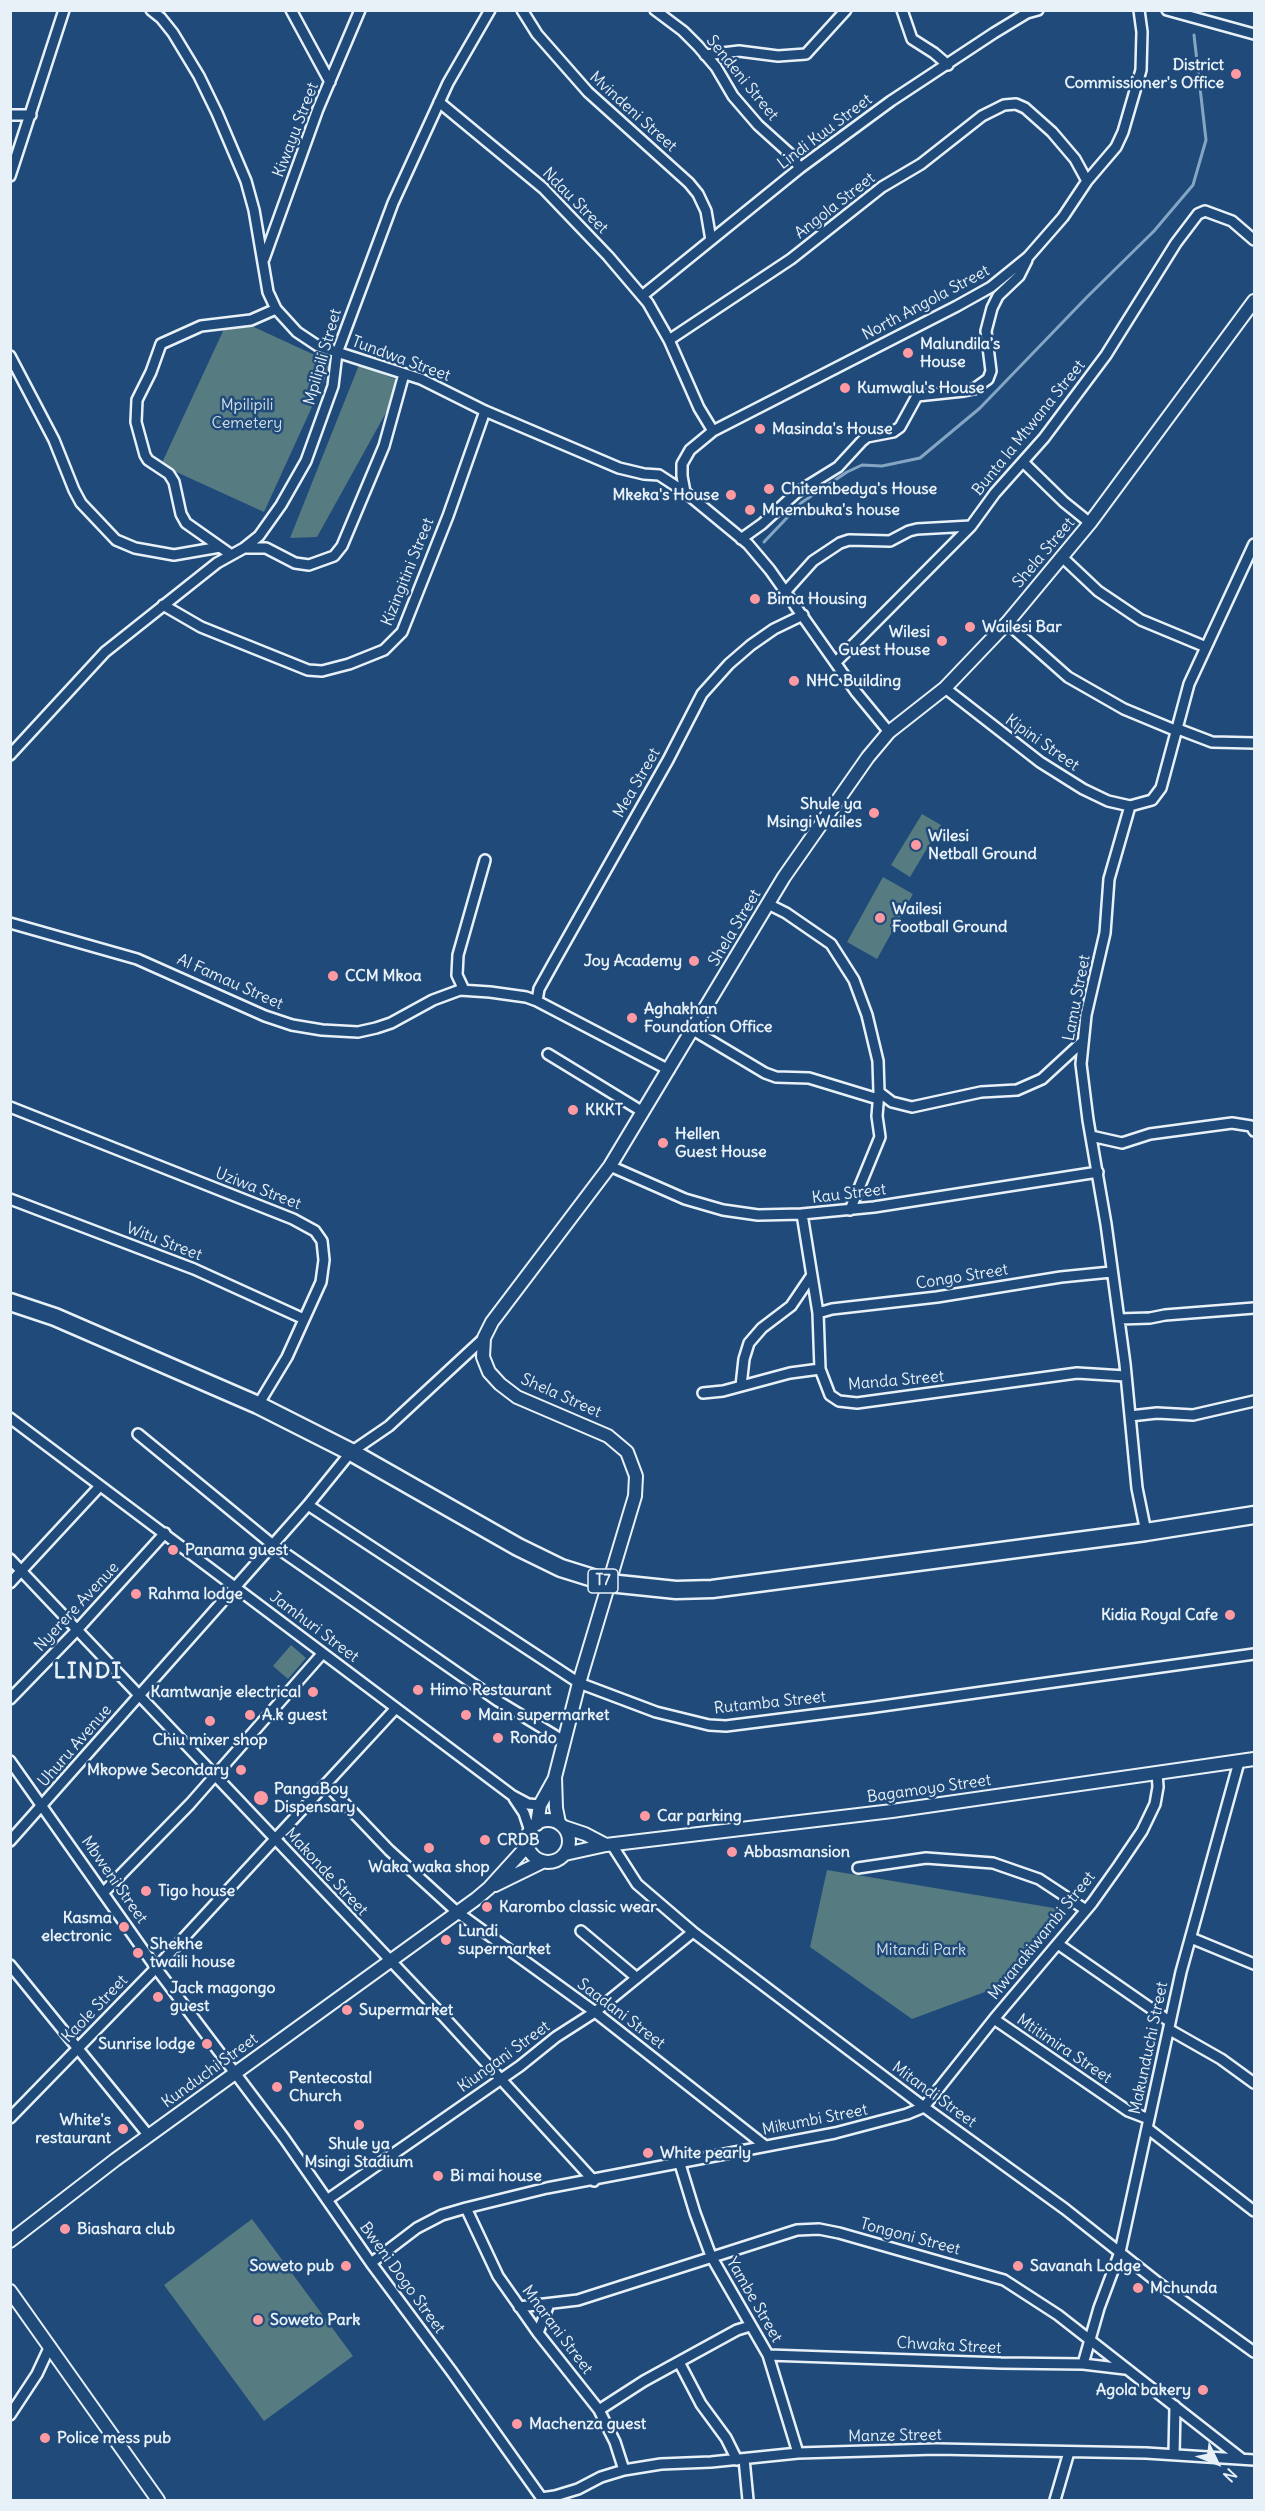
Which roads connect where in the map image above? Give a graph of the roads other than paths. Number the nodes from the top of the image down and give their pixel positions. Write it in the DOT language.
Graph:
graph roads {
  1 [pos="64,10"];
  2 [pos="151,10"];
  3 [pos="291,10"];
  4 [pos="360,10"];
  5 [pos="490,10"];
  6 [pos="522,10"];
  7 [pos="846,10"];
  8 [pos="902,10"];
  9 [pos="1038,10"];
  10 [pos="1139,10"];
  11 [pos="1167,10"];
  12 [pos="656,11"];
  13 [pos="161,14"];
  14 [pos="1254,34"];
  15 [pos="705,55"];
  16 [pos="948,65"];
  17 [pos="330,82"];
  18 [pos="439,102"];
  19 [pos="10,115"];
  20 [pos="31,115"];
  21 [pos="800,168"];
  22 [pos="10,176"];
  23 [pos="1087,181"];
  24 [pos="711,240"];
  25 [pos="1254,240"];
  26 [pos="1028,257"];
  27 [pos="264,261"];
  28 [pos="642,296"];
  29 [pos="1254,301"];
  30 [pos="276,309"];
  31 [pos="669,340"];
  32 [pos="337,353"];
  33 [pos="10,356"];
  34 [pos="404,374"];
  35 [pos="485,411"];
  36 [pos="713,431"];
  37 [pos="1023,462"];
  38 [pos="685,492"];
  39 [pos="1090,523"];
  40 [pos="971,525"];
  41 [pos="744,542"];
  42 [pos="1254,544"];
  43 [pos="220,547"];
  44 [pos="244,548"];
  45 [pos="230,554"];
  46 [pos="1062,557"];
  47 [pos="786,591"];
  48 [pos="163,605"];
  49 [pos="802,615"];
  50 [pos="1007,623"];
  51 [pos="1206,647"];
  52 [pos="836,662"];
  53 [pos="945,688"];
  54 [pos="1178,730"];
  55 [pos="889,732"];
  56 [pos="1254,743"];
  57 [pos="10,755"];
  58 [pos="1130,806"];
  59 [pos="485,860"];
  60 [pos="768,904"];
  61 [pos="10,923"];
  62 [pos="464,990"];
  63 [pos="537,1000"];
  64 [pos="693,1030"];
  65 [pos="1081,1043"];
  66 [pos="548,1054"];
  67 [pos="669,1070"];
  68 [pos="879,1096"];
  69 [pos="10,1107"];
  70 [pos="643,1112"];
  71 [pos="1254,1131"];
  72 [pos="1091,1136"];
  73 [pos="610,1166"];
  74 [pos="1098,1172"];
  75 [pos="10,1199"];
  76 [pos="850,1210"];
  77 [pos="802,1214"];
  78 [pos="1111,1272"];
  79 [pos="812,1275"];
  80 [pos="10,1302"];
  81 [pos="1254,1308"];
  82 [pos="818,1313"];
  83 [pos="304,1319"];
  84 [pos="1119,1319"];
  85 [pos="484,1338"];
  86 [pos="820,1369"];
  87 [pos="1125,1376"];
  88 [pos="741,1386"];
  89 [pos="703,1393"];
  90 [pos="1254,1401"];
  91 [pos="258,1405"];
  92 [pos="1130,1416"];
  93 [pos="10,1419"];
  94 [pos="138,1434"];
  95 [pos="351,1452"];
  96 [pos="100,1486"];
  97 [pos="308,1505"];
  98 [pos="1254,1515"];
  99 [pos="1146,1532"];
  100 [pos="165,1533"];
  101 [pos="273,1545"];
  102 [pos="10,1558"];
  103 [pos="22,1571"];
  104 [pos="10,1583"];
  105 [pos="609,1583"];
  106 [pos="236,1586"];
  107 [pos="77,1630"];
  108 [pos="322,1654"];
  109 [pos="1254,1654"];
  110 [pos="579,1683"];
  111 [pos="139,1696"];
  112 [pos="10,1699"];
  113 [pos="396,1708"];
  114 [pos="564,1741"];
  115 [pos="1254,1759"];
  116 [pos="10,1761"];
  117 [pos="1239,1762"];
  118 [pos="1157,1773"];
  119 [pos="215,1776"];
  120 [pos="555,1777"];
  121 [pos="326,1784"];
  122 [pos="513,1796"];
  123 [pos="43,1805"];
  124 [pos="540,1805"];
  125 [pos="562,1825"];
  126 [pos="534,1827"];
  127 [pos="275,1839"];
  128 [pos="10,1841"];
  129 [pos="528,1845"];
  130 [pos="609,1845"];
  131 [pos="565,1854"];
  132 [pos="542,1862"];
  133 [pos="858,1868"];
  134 [pos="489,1888"];
  135 [pos="104,1892"];
  136 [pos="1086,1910"];
  137 [pos="457,1912"];
  138 [pos="580,1931"];
  139 [pos="693,1932"];
  140 [pos="1191,1938"];
  141 [pos="1058,1944"];
  142 [pos="390,1962"];
  143 [pos="1254,1964"];
  144 [pos="10,1965"];
  145 [pos="156,1968"];
  146 [pos="636,1978"];
  147 [pos="596,2012"];
  148 [pos="994,2019"];
  149 [pos="1170,2025"];
  150 [pos="77,2048"];
  151 [pos="237,2073"];
  152 [pos="500,2079"];
  153 [pos="1254,2083"];
  154 [pos="924,2107"];
  155 [pos="10,2118"];
  156 [pos="1148,2124"];
  157 [pos="149,2136"];
  158 [pos="764,2145"];
  159 [pos="680,2164"];
  160 [pos="594,2181"];
  161 [pos="327,2200"];
  162 [pos="466,2208"];
  163 [pos="1254,2211"];
  164 [pos="10,2241"];
  165 [pos="1120,2252"];
  166 [pos="711,2256"];
  167 [pos="372,2263"];
  168 [pos="10,2291"];
  169 [pos="549,2304"];
  170 [pos="519,2307"];
  171 [pos="750,2326"];
  172 [pos="538,2333"];
  173 [pos="1089,2340"];
  174 [pos="51,2346"];
  175 [pos="1254,2352"];
  176 [pos="768,2355"];
  177 [pos="679,2362"];
  178 [pos="1083,2364"];
  179 [pos="1128,2369"];
  180 [pos="1175,2406"];
  181 [pos="599,2410"];
  182 [pos="10,2415"];
  183 [pos="1069,2452"];
  184 [pos="798,2453"];
  185 [pos="1174,2455"];
  186 [pos="741,2459"];
  187 [pos="1242,2459"];
  188 [pos="1254,2460"];
  189 [pos="624,2470"];
  190 [pos="542,2499"];
  191 [pos="158,2500"];
  192 [pos="748,2500"];
  193 [pos="1055,2500"];
  1 -- 20 [label="street"];
  2 -- 13 [label="street, Tundwa Street"];
  3 -- 17 [label="street"];
  4 -- 17 [label="street, Kiwayu Street"];
  5 -- 18 [label="street, Mpilipili Street"];
  6 -- 24 [label="street, Mvindeni Street"];
  7 -- 15 [label="street"];
  8 -- 16 [label="street"];
  9 -- 16 [label="street, Lindi Kuu Street"];
  10 -- 23 [label="street, North Angola Street"];
  11 -- 14 [label="street"];
  12 -- 15 [label="street, Sendeni Street"];
  13 -- 27 [label="street, Tundwa Street"];
  15 -- 21 [label="street, Sendeni Street"];
  16 -- 21 [label="street, Lindi Kuu Street"];
  17 -- 27 [label="street, Kiwayu Street"];
  18 -- 28 [label="street, Ndau Street"];
  18 -- 32 [label="street, Mpilipili Street"];
  19 -- 20 [label="street"];
  20 -- 22 [label="street"];
  21 -- 24 [label="street, Lindi Kuu Street"];
  23 -- 26 [label="street, North Angola Street"];
  23 -- 31 [label="street, Angola Street"];
  24 -- 28 [label="street, Lindi Kuu Street"];
  25 -- 37 [label="street, Bunta la Mtwana Street"];
  26 -- 36 [label="street, North Angola Street"];
  26 -- 41 [label="street"];
  27 -- 30 [label="street, Tundwa Street"];
  28 -- 31 [label="street, Ndau Street"];
  29 -- 39 [label="main road, Shela Street"];
  30 -- 32 [label="street, Tundwa Street"];
  30 -- 43 [label="street"];
  31 -- 36 [label="street"];
  32 -- 34 [label="street, Tundwa Street"];
  32 -- 44 [label="street, Mpilipili Street"];
  33 -- 43 [label="street"];
  34 -- 35 [label="street, Tundwa Street"];
  34 -- 44 [label="street"];
  35 -- 38 [label="street, Tundwa Street"];
  35 -- 48 [label="street, Kizingitini Street"];
  36 -- 38 [label="street, North Angola Street"];
  37 -- 39 [label="street"];
  37 -- 40 [label="street, Bunta la Mtwana Street"];
  38 -- 41 [label="street, Tundwa Street"];
  39 -- 46 [label="main road, Shela Street"];
  40 -- 47 [label="street"];
  40 -- 52 [label="street, Bunta la Mtwana Street"];
  41 -- 47 [label="street, Tundwa Street"];
  42 -- 51 [label="street"];
  43 -- 45 [label="street"];
  44 -- 45 [label="street, Mpilipili Street"];
  45 -- 48 [label="street, Mpilipili Street"];
  46 -- 50 [label="main road, Shela Street"];
  46 -- 51 [label="street"];
  47 -- 49 [label="street, Tundwa Street"];
  48 -- 57 [label="street, Mpilipili Street"];
  49 -- 52 [label="street, Tundwa Street"];
  49 -- 63 [label="street, Mea Street"];
  50 -- 53 [label="main road, Shela Street"];
  50 -- 54 [label="street"];
  51 -- 54 [label="street"];
  52 -- 55 [label="street, Tundwa Street"];
  53 -- 55 [label="main road, Shela Street"];
  53 -- 58 [label="street, Kipini Street"];
  54 -- 56 [label="street"];
  54 -- 58 [label="street"];
  55 -- 60 [label="main road, Shela Street"];
  58 -- 65 [label="street, Lamu Street"];
  59 -- 62 [label="street"];
  60 -- 64 [label="main road, Shela Street"];
  60 -- 68 [label="street"];
  61 -- 62 [label="street, Al Famau Street"];
  62 -- 63 [label="street, Al Famau Street"];
  63 -- 67 [label="street, Al Famau Street"];
  64 -- 67 [label="main road, Shela Street"];
  64 -- 68 [label="street"];
  65 -- 68 [label="street"];
  65 -- 72 [label="street, Lamu Street"];
  66 -- 70 [label="street"];
  67 -- 70 [label="main road, Shela Street"];
  68 -- 76 [label="street"];
  69 -- 83 [label="street, Uziwa Street"];
  70 -- 73 [label="main road, Shela Street"];
  71 -- 72 [label="street"];
  72 -- 74 [label="street, Lamu Street"];
  73 -- 77 [label="street, Kau Street"];
  73 -- 85 [label="main road, Shela Street"];
  74 -- 76 [label="street, Kau Street"];
  74 -- 78 [label="street, Lamu Street"];
  75 -- 83 [label="street, Witu Street"];
  76 -- 77 [label="street, Kau Street"];
  77 -- 79 [label="street, Manda Street"];
  78 -- 82 [label="street, Congo Street"];
  78 -- 84 [label="street, Lamu Street"];
  79 -- 82 [label="street, Manda Street"];
  79 -- 88 [label="street"];
  80 -- 91 [label="highway, T7"];
  81 -- 84 [label="street"];
  82 -- 86 [label="street, Manda Street"];
  83 -- 91 [label="street, Uziwa Street"];
  84 -- 87 [label="street, Lamu Street"];
  85 -- 95 [label="street, Uhuru Avenue"];
  85 -- 105 [label="main road, Shela Street"];
  86 -- 87 [label="street, Manda Street"];
  86 -- 88 [label="street"];
  87 -- 92 [label="street, Lamu Street"];
  88 -- 89 [label="street"];
  90 -- 92 [label="street"];
  91 -- 95 [label="highway, T7"];
  92 -- 99 [label="street, Lamu Street"];
  93 -- 96 [label="street, Jamhuri Street"];
  94 -- 101 [label="street"];
  95 -- 97 [label="street, Uhuru Avenue"];
  95 -- 105 [label="highway, T7"];
  96 -- 100 [label="street, Jamhuri Street"];
  96 -- 103 [label="street"];
  97 -- 101 [label="street, Uhuru Avenue"];
  97 -- 110 [label="street, Rutamba Street"];
  98 -- 99 [label="highway, T7"];
  99 -- 105 [label="highway, T7"];
  100 -- 106 [label="street, Jamhuri Street"];
  100 -- 107 [label="street, Nyerere Avenue"];
  101 -- 106 [label="street, Uhuru Avenue"];
  101 -- 114 [label="street"];
  102 -- 103 [label="street, Makonde Street"];
  103 -- 104 [label="street"];
  103 -- 107 [label="street, Makonde Street"];
  105 -- 110 [label="main road, Shela Street"];
  106 -- 108 [label="street, Jamhuri Street"];
  106 -- 111 [label="street, Uhuru Avenue"];
  107 -- 111 [label="street, Makonde Street"];
  107 -- 112 [label="street, Nyerere Avenue"];
  108 -- 113 [label="street, Jamhuri Street"];
  108 -- 119 [label="street"];
  109 -- 110 [label="street, Rutamba Street"];
  110 -- 114 [label="main road, Shela Street"];
  111 -- 119 [label="street, Makonde Street"];
  111 -- 123 [label="street, Uhuru Avenue"];
  113 -- 121 [label="street, Kaole Street"];
  113 -- 122 [label="street, Jamhuri Street"];
  114 -- 120 [label="main road, Shela Street"];
  115 -- 117 [label="main road, Bagamoyo Street"];
  116 -- 123 [label="street, Mbweni Street"];
  117 -- 118 [label="main road, Bagamoyo Street"];
  117 -- 140 [label="street, Makunduchi Street"];
  118 -- 130 [label="main road, Bagamoyo Street"];
  118 -- 136 [label="street, Mwanakiwambi Street"];
  119 -- 127 [label="street, Makonde Street"];
  119 -- 135 [label="street"];
  120 -- 124 [label="main road"];
  120 -- 125 [label="main road"];
  121 -- 127 [label="street, Kaole Street"];
  121 -- 137 [label="street, Saadani Street"];
  122 -- 124 [label="street"];
  122 -- 126 [label="street"];
  123 -- 128 [label="street, Uhuru Avenue"];
  123 -- 135 [label="street, Mbweni Street"];
  124 -- 126 [label="main road"];
  125 -- 126 [label="main road"];
  125 -- 130 [label="main road"];
  125 -- 131 [label="main road"];
  126 -- 129 [label="main road"];
  127 -- 142 [label="street, Makonde Street"];
  127 -- 145 [label="street, Kaole Street"];
  129 -- 132 [label="main road"];
  129 -- 134 [label="main road"];
  130 -- 131 [label="main road, Bagamoyo Street"];
  130 -- 139 [label="street, Mitandi Street"];
  131 -- 132 [label="main road"];
  132 -- 134 [label="main road"];
  133 -- 136 [label="street"];
  134 -- 137 [label="main road, Kunduchi Street"];
  135 -- 145 [label="street, Mbweni Street"];
  136 -- 141 [label="street, Mwanakiwambi Street"];
  137 -- 142 [label="main road, Kunduchi Street"];
  137 -- 147 [label="street, Saadani Street"];
  138 -- 146 [label="street"];
  139 -- 146 [label="street, Kiungani Street"];
  139 -- 154 [label="street, Mitandi Street"];
  140 -- 143 [label="street"];
  140 -- 149 [label="street, Makunduchi Street"];
  141 -- 148 [label="street, Mwanakiwambi Street"];
  141 -- 149 [label="street"];
  142 -- 151 [label="main road, Kunduchi Street"];
  142 -- 152 [label="street, Makonde Street"];
  144 -- 150 [label="street"];
  145 -- 150 [label="street, Kaole Street"];
  145 -- 151 [label="street, Mbweni Street"];
  146 -- 147 [label="street, Kiungani Street"];
  147 -- 152 [label="street, Kiungani Street"];
  147 -- 158 [label="street, Saadani Street"];
  148 -- 154 [label="street, Mwanakiwambi Street"];
  148 -- 156 [label="street, Mtitimira Street"];
  149 -- 153 [label="street"];
  149 -- 156 [label="street, Makunduchi Street"];
  150 -- 155 [label="street, Kaole Street"];
  150 -- 157 [label="street"];
  151 -- 157 [label="main road, Kunduchi Street"];
  151 -- 161 [label="street, Bweni Dogo Street"];
  152 -- 160 [label="street, Makonde Street"];
  152 -- 161 [label="street, Kiungani Street"];
  154 -- 158 [label="street, Mikumbi Street"];
  154 -- 165 [label="street, Mitandi Street"];
  156 -- 163 [label="street, Mtitimira Street"];
  156 -- 165 [label="street, Makunduchi Street"];
  157 -- 164 [label="main road, Kunduchi Street"];
  158 -- 159 [label="street, Mikumbi Street"];
  159 -- 160 [label="street, Mikumbi Street"];
  159 -- 166 [label="street, Yambe Street"];
  160 -- 162 [label="street, Mikumbi Street"];
  161 -- 167 [label="street, Bweni Dogo Street"];
  162 -- 167 [label="street, Mikumbi Street"];
  162 -- 170 [label="street, Mnarani Street"];
  165 -- 173 [label="street, Makunduchi Street"];
  165 -- 175 [label="street, Mitandi Street"];
  166 -- 169 [label="street, Tongoni Street"];
  166 -- 171 [label="street, Yambe Street"];
  166 -- 173 [label="street, Tongoni Street"];
  167 -- 190 [label="street, Bweni Dogo Street"];
  168 -- 174 [label="main road"];
  169 -- 170 [label="street, Tongoni Street"];
  169 -- 172 [label="street"];
  170 -- 172 [label="street, Mnarani Street"];
  171 -- 176 [label="street, Yambe Street"];
  171 -- 177 [label="street"];
  172 -- 181 [label="street, Mnarani Street"];
  173 -- 178 [label="street, Makunduchi Street"];
  173 -- 179 [label="street, Tongoni Street"];
  174 -- 182 [label="street"];
  174 -- 191 [label="main road"];
  176 -- 178 [label="street, Chwaka Street"];
  176 -- 184 [label="street, Yambe Street"];
  177 -- 181 [label="street"];
  177 -- 186 [label="street"];
  178 -- 179 [label="street, Chwaka Street"];
  179 -- 180 [label="street, Tongoni Street"];
  180 -- 185 [label="street"];
  180 -- 187 [label="street, Tongoni Street"];
  181 -- 189 [label="street, Mnarani Street"];
  183 -- 184 [label="street, Manze Street"];
  183 -- 185 [label="street, Manze Street"];
  183 -- 193 [label="street"];
  184 -- 186 [label="street, Manze Street"];
  185 -- 187 [label="street, Manze Street"];
  186 -- 189 [label="street, Manze Street"];
  186 -- 192 [label="street"];
  187 -- 188 [label="street, Manze Street"];
  189 -- 190 [label="street, Manze Street"];
}
